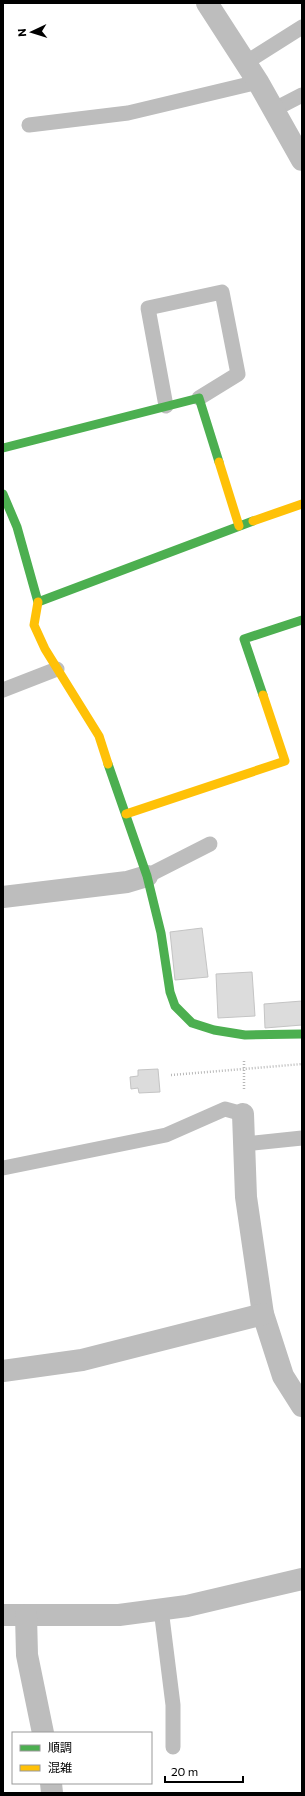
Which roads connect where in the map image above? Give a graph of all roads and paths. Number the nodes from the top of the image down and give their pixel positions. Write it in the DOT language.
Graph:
graph roads {
  1 [pos="207,3"];
  2 [pos="302,27"];
  3 [pos="245,63"];
  4 [pos="258,82"];
  5 [pos="302,95"];
  6 [pos="273,110"];
  7 [pos="29,125"];
  8 [pos="302,160"];
  9 [pos="199,398"];
  10 [pos="166,406"];
  11 [pos="3,448"];
  12 [pos="3,494"];
  13 [pos="302,504"];
  14 [pos="239,526"];
  15 [pos="38,602"];
  16 [pos="302,620"];
  17 [pos="57,669"];
  18 [pos="3,690"];
  19 [pos="126,814"];
  20 [pos="210,844"];
  21 [pos="147,876"];
  22 [pos="3,897"];
  23 [pos="302,1034"];
  24 [pos="244,1035"];
  25 [pos="302,1064"];
  26 [pos="244,1068"];
  27 [pos="171,1075"];
  28 [pos="243,1114"];
  29 [pos="302,1138"];
  30 [pos="244,1144"];
  31 [pos="3,1168"];
  32 [pos="263,1314"];
  33 [pos="3,1371"];
  34 [pos="302,1406"];
  35 [pos="302,1579"];
  36 [pos="161,1609"];
  37 [pos="26,1615"];
  38 [pos="3,1616"];
  39 [pos="42,1732"];
  40 [pos="173,1747"];
  1 -- 3 [label="street"];
  2 -- 3 [label="lane"];
  3 -- 4 [label="street"];
  4 -- 6 [label="street"];
  4 -- 7 [label="lane"];
  5 -- 6 [label="lane"];
  6 -- 8 [label="street"];
  9 -- 10 [label="street"];
  9 -- 10 [label="lane"];
  9 -- 14 [label="street"];
  10 -- 11 [label="street"];
  12 -- 15 [label="street"];
  13 -- 14 [label="street"];
  14 -- 15 [label="street"];
  15 -- 17 [label="street"];
  16 -- 19 [label="street"];
  17 -- 18 [label="lane"];
  17 -- 19 [label="street"];
  19 -- 21 [label="street"];
  20 -- 21 [label="lane"];
  21 -- 22 [label="street"];
  21 -- 24 [label="street"];
  23 -- 24 [label="street"];
  24 -- 26 [label="path"];
  25 -- 26 [label="path"];
  26 -- 27 [label="path"];
  26 -- 28 [label="path"];
  28 -- 30 [label="street"];
  28 -- 31 [label="lane"];
  29 -- 30 [label="lane"];
  30 -- 32 [label="street"];
  32 -- 33 [label="street"];
  32 -- 34 [label="street"];
  35 -- 36 [label="street"];
  36 -- 37 [label="street"];
  36 -- 40 [label="lane"];
  37 -- 38 [label="street"];
  37 -- 39 [label="street"];
}
